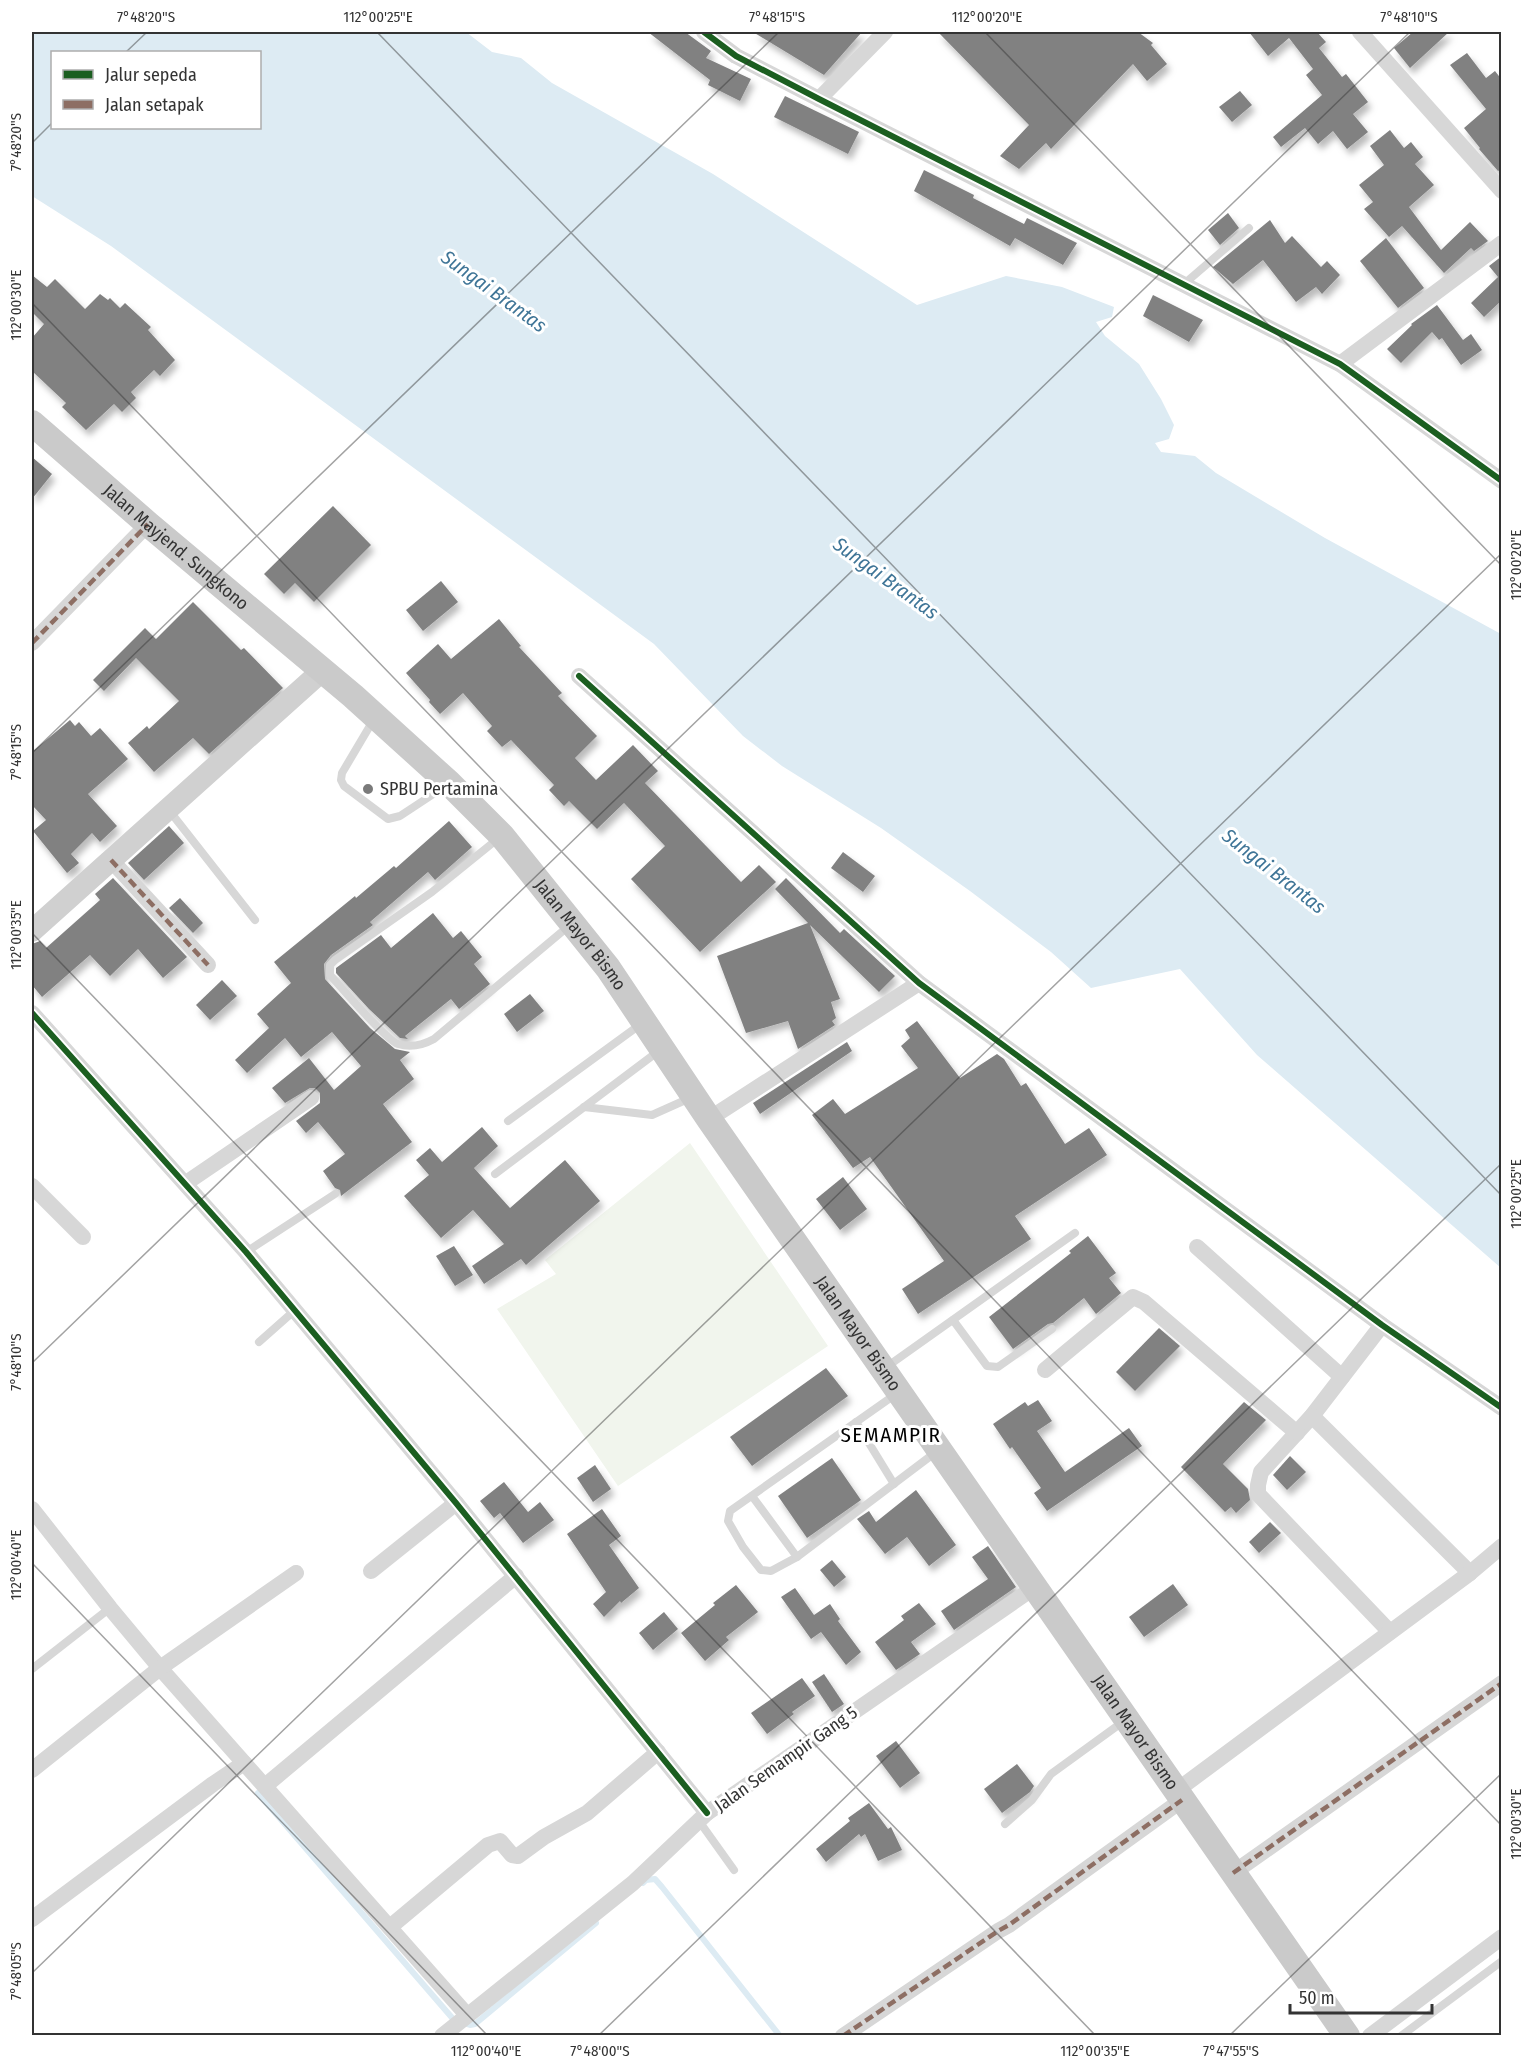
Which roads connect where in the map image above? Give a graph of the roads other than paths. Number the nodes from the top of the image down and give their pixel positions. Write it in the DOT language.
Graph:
graph roads {
  1 [pos="704,32"];
  2 [pos="885,32"];
  3 [pos="1360,32"];
  4 [pos="819,99"];
  5 [pos="1502,191"];
  6 [pos="1249,228"];
  7 [pos="1502,243"];
  8 [pos="1184,284"];
  9 [pos="1340,364"];
  10 [pos="32,423"];
  11 [pos="1502,482"];
  12 [pos="148,524"];
  13 [pos="32,643"];
  14 [pos="323,670"];
  15 [pos="579,676"];
  16 [pos="375,717"];
  17 [pos="449,783"];
  18 [pos="168,809"];
  19 [pos="502,836"];
  20 [pos="111,860"];
  21 [pos="255,920"];
  22 [pos="573,923"];
  23 [pos="32,931"];
  24 [pos="208,965"];
  25 [pos="919,983"];
  26 [pos="32,1013"];
  27 [pos="644,1022"];
  28 [pos="662,1049"];
  29 [pos="694,1096"];
  30 [pos="310,1098"];
  31 [pos="584,1107"];
  32 [pos="709,1119"];
  33 [pos="508,1121"];
  34 [pos="495,1174"];
  35 [pos="186,1183"];
  36 [pos="32,1186"];
  37 [pos="335,1194"];
  38 [pos="1076,1233"];
  39 [pos="83,1237"];
  40 [pos="1197,1247"];
  41 [pos="246,1252"];
  42 [pos="294,1311"];
  43 [pos="953,1320"];
  44 [pos="1382,1324"];
  45 [pos="1052,1329"];
  46 [pos="259,1342"];
  47 [pos="883,1369"];
  48 [pos="1045,1370"];
  49 [pos="1342,1377"];
  50 [pos="898,1392"];
  51 [pos="1502,1408"];
  52 [pos="1312,1416"];
  53 [pos="856,1422"];
  54 [pos="1297,1433"];
  55 [pos="939,1450"];
  56 [pos="894,1484"];
  57 [pos="752,1496"];
  58 [pos="456,1503"];
  59 [pos="32,1509"];
  60 [pos="1502,1546"];
  61 [pos="796,1557"];
  62 [pos="370,1571"];
  63 [pos="296,1573"];
  64 [pos="1470,1573"];
  65 [pos="516,1576"];
  66 [pos="1035,1587"];
  67 [pos="110,1608"];
  68 [pos="1390,1632"];
  69 [pos="160,1668"];
  70 [pos="32,1669"];
  71 [pos="1502,1683"];
  72 [pos="1126,1719"];
  73 [pos="658,1752"];
  74 [pos="244,1763"];
  75 [pos="32,1770"];
  76 [pos="265,1786"];
  77 [pos="1179,1795"];
  78 [pos="703,1817"];
  79 [pos="1005,1824"];
  80 [pos="734,1870"];
  81 [pos="1233,1873"];
  82 [pos="32,1919"];
  83 [pos="390,1927"];
  84 [pos="1502,1937"];
  85 [pos="1502,1961"];
  86 [pos="456,2024"];
  87 [pos="843,2036"];
  88 [pos="1347,2036"];
  89 [pos="1370,2036"];
  90 [pos="1401,2036"];
  1 -- 4 [label="street"];
  2 -- 4 [label="street"];
  3 -- 5 [label="street"];
  4 -- 8 [label="street"];
  6 -- 8 [label="lane"];
  7 -- 9 [label="street"];
  8 -- 9 [label="street"];
  9 -- 11 [label="street"];
  10 -- 12 [label="main road, Jalan Mayjend. Sungkono"];
  12 -- 13 [label="street"];
  12 -- 14 [label="main road, Jalan Mayjend. Sungkono"];
  14 -- 16 [label="main road, Jalan Mayor Bismo"];
  14 -- 18 [label="street"];
  15 -- 25 [label="street"];
  16 -- 17 [label="main road, Jalan Mayor Bismo"];
  16 -- 17 [label="lane"];
  17 -- 19 [label="main road, Jalan Mayor Bismo"];
  18 -- 20 [label="street"];
  18 -- 21 [label="lane"];
  19 -- 22 [label="main road, Jalan Mayor Bismo"];
  19 -- 22 [label="lane"];
  20 -- 23 [label="street"];
  20 -- 24 [label="street"];
  22 -- 27 [label="main road, Jalan Mayor Bismo"];
  25 -- 32 [label="street"];
  25 -- 44 [label="street"];
  26 -- 35 [label="street"];
  27 -- 28 [label="main road, Jalan Mayor Bismo"];
  27 -- 33 [label="lane"];
  28 -- 29 [label="main road, Jalan Mayor Bismo"];
  28 -- 31 [label="lane"];
  29 -- 31 [label="lane"];
  29 -- 32 [label="main road, Jalan Mayor Bismo"];
  30 -- 35 [label="street"];
  31 -- 34 [label="lane"];
  32 -- 47 [label="main road, Jalan Mayor Bismo"];
  35 -- 41 [label="street"];
  36 -- 39 [label="street"];
  37 -- 41 [label="lane"];
  38 -- 43 [label="lane"];
  40 -- 49 [label="street"];
  41 -- 42 [label="street"];
  42 -- 46 [label="lane"];
  42 -- 58 [label="street"];
  43 -- 45 [label="lane"];
  43 -- 47 [label="lane"];
  44 -- 49 [label="street"];
  44 -- 51 [label="street"];
  47 -- 50 [label="main road, Jalan Mayor Bismo"];
  48 -- 54 [label="street"];
  49 -- 52 [label="street"];
  50 -- 53 [label="lane"];
  50 -- 55 [label="main road, Jalan Mayor Bismo"];
  52 -- 54 [label="street"];
  52 -- 64 [label="street"];
  53 -- 56 [label="lane"];
  53 -- 57 [label="lane"];
  54 -- 68 [label="street"];
  55 -- 56 [label="lane"];
  55 -- 66 [label="main road, Jalan Mayor Bismo"];
  56 -- 61 [label="lane"];
  57 -- 61 [label="lane"];
  57 -- 61 [label="lane"];
  58 -- 62 [label="street"];
  58 -- 65 [label="street"];
  59 -- 67 [label="street"];
  60 -- 64 [label="street"];
  63 -- 69 [label="street"];
  64 -- 68 [label="street"];
  65 -- 73 [label="street"];
  65 -- 76 [label="street"];
  66 -- 72 [label="main road, Jalan Mayor Bismo"];
  66 -- 78 [label="street, Jalan Semampir Gang 5"];
  67 -- 69 [label="street"];
  67 -- 70 [label="lane"];
  68 -- 77 [label="street"];
  69 -- 74 [label="street"];
  69 -- 75 [label="street"];
  71 -- 81 [label="street"];
  72 -- 77 [label="main road, Jalan Mayor Bismo"];
  72 -- 79 [label="lane"];
  73 -- 78 [label="street"];
  73 -- 83 [label="street"];
  74 -- 76 [label="street"];
  74 -- 82 [label="street"];
  76 -- 83 [label="street"];
  77 -- 81 [label="main road, Jalan Mayor Bismo"];
  77 -- 87 [label="street"];
  78 -- 80 [label="lane"];
  78 -- 86 [label="street, Jalan Semampir Gang 5"];
  81 -- 88 [label="main road, Jalan Mayor Bismo"];
  83 -- 86 [label="street"];
  84 -- 89 [label="street"];
  85 -- 90 [label="lane"];
}
